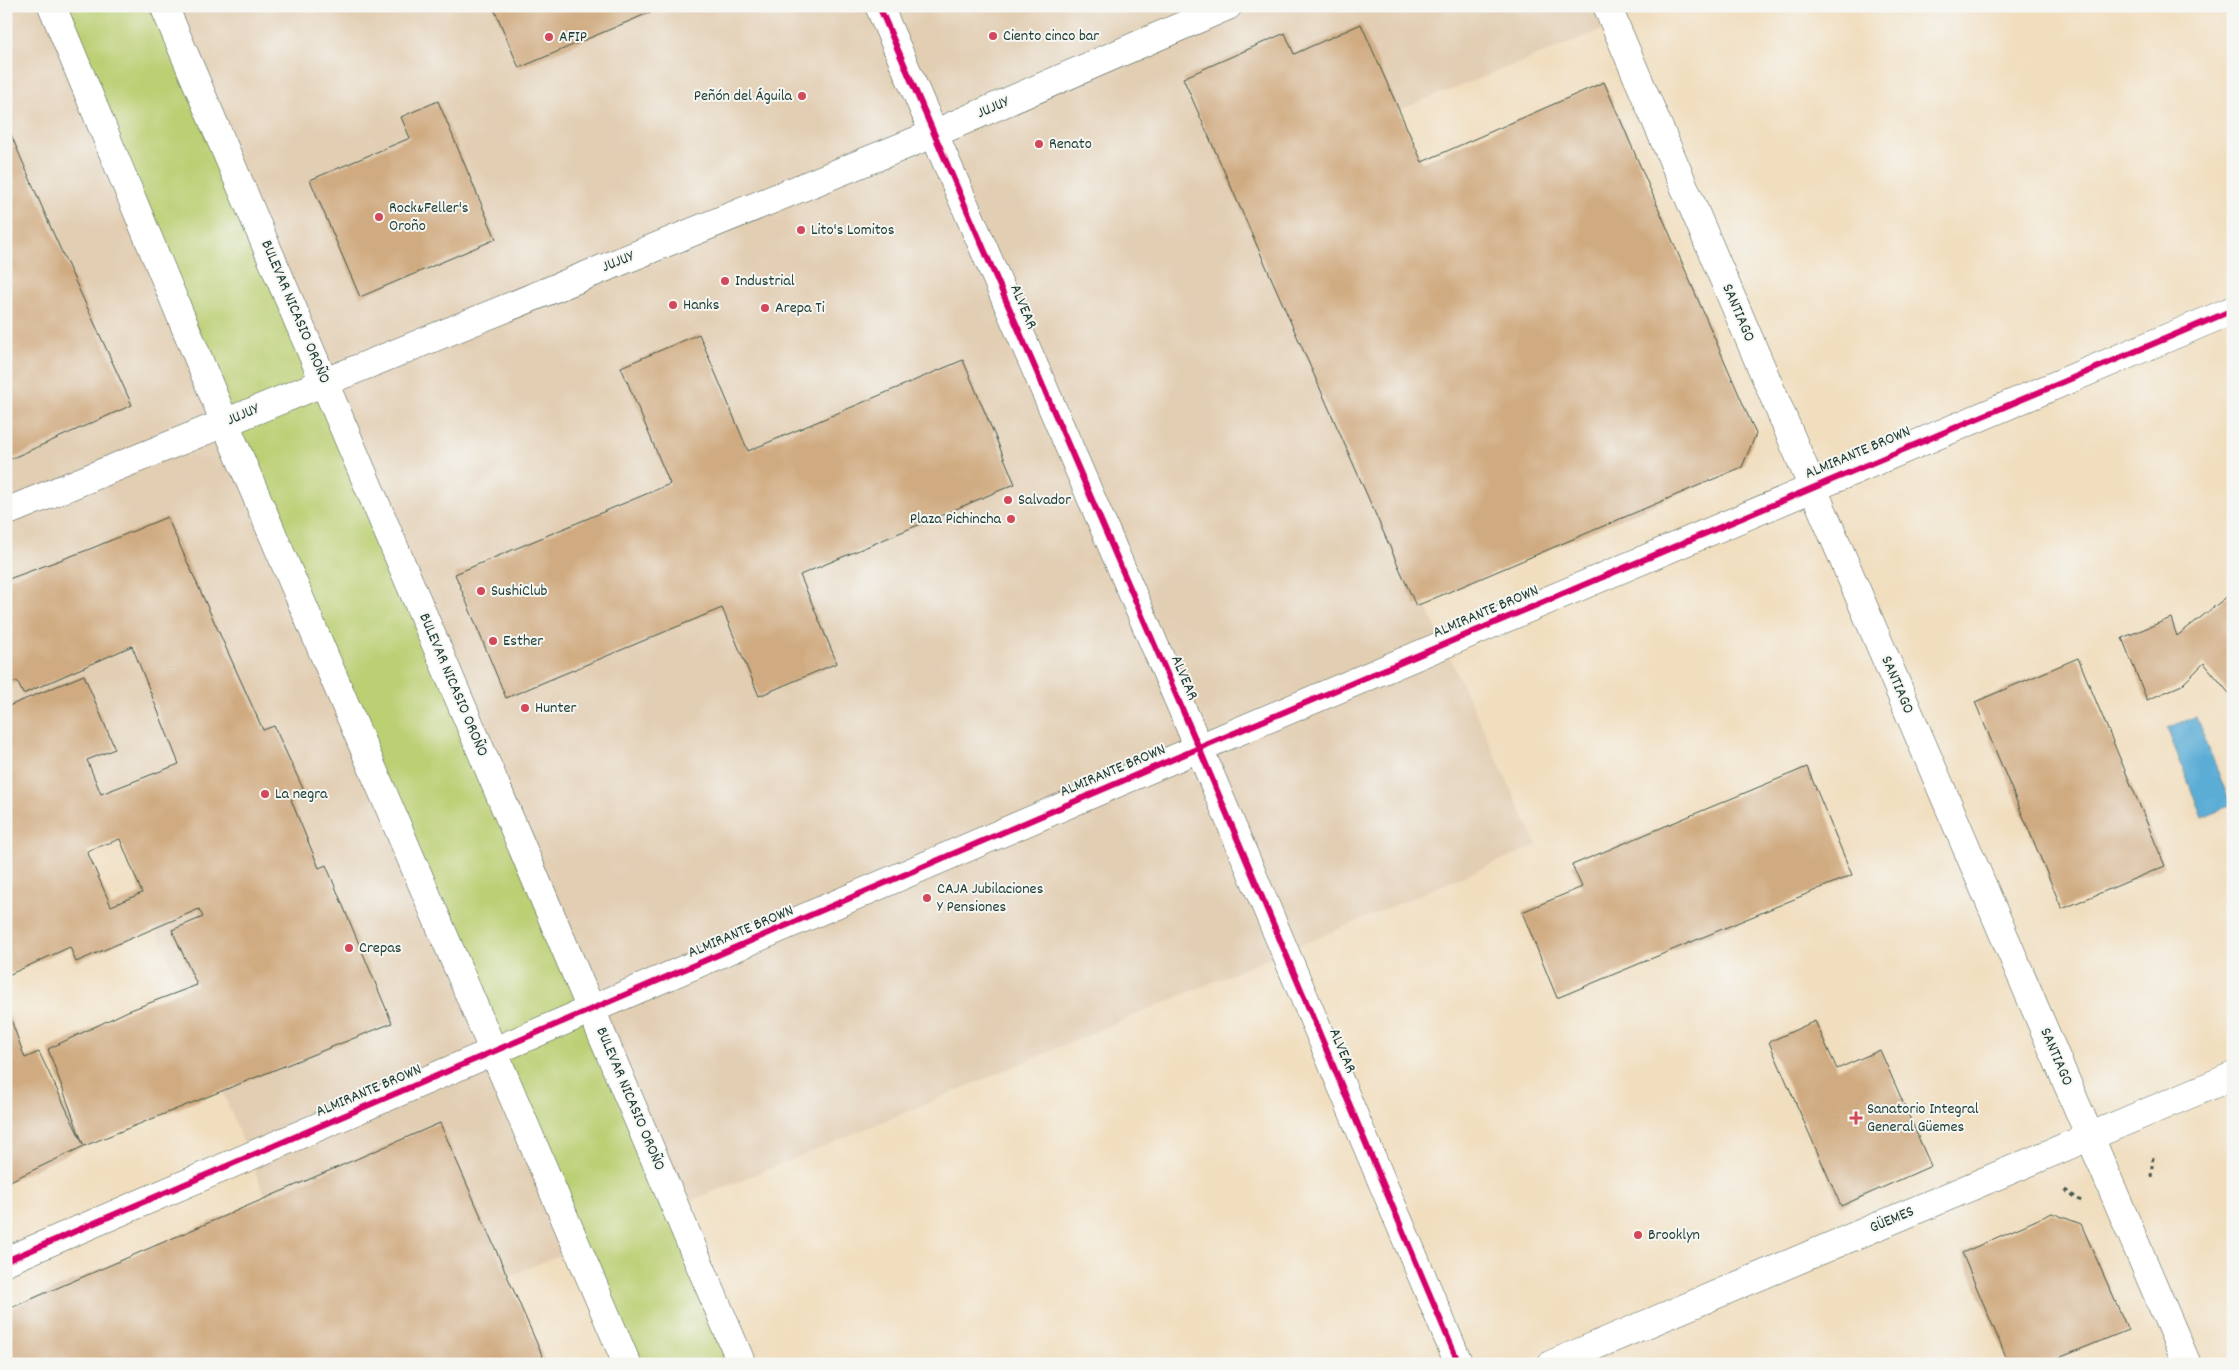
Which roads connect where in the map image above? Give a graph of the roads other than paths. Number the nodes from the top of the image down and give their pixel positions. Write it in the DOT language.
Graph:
graph roads {
  1 [pos="52,6"];
  2 [pos="164,6"];
  3 [pos="879,6"];
  4 [pos="1228,6"];
  5 [pos="1607,6"];
  6 [pos="933,134"];
  7 [pos="2233,310"];
  8 [pos="324,383"];
  9 [pos="225,423"];
  10 [pos="1812,487"];
  11 [pos="6,512"];
  12 [pos="1200,748"];
  13 [pos="592,1011"];
  14 [pos="494,1052"];
  15 [pos="2233,1076"];
  16 [pos="2090,1137"];
  17 [pos="6,1261"];
  18 [pos="627,1364"];
  19 [pos="742,1364"];
  20 [pos="1459,1364"];
  21 [pos="1552,1364"];
  22 [pos="2187,1364"];
  1 -- 9 [label="street"];
  2 -- 8 [label="street, BULEVAR NICASIO OROÑO"];
  3 -- 6 [label="street, ALVEAR"];
  4 -- 6 [label="street, JUJUY"];
  5 -- 10 [label="street, SANTIAGO"];
  6 -- 8 [label="street, JUJUY"];
  6 -- 12 [label="street, ALVEAR"];
  7 -- 10 [label="street, ALMIRANTE BROWN"];
  8 -- 9 [label="street, JUJUY"];
  8 -- 13 [label="street, BULEVAR NICASIO OROÑO"];
  9 -- 11 [label="street, JUJUY"];
  9 -- 14 [label="street"];
  10 -- 12 [label="street, ALMIRANTE BROWN"];
  10 -- 16 [label="street, SANTIAGO"];
  12 -- 13 [label="street, ALMIRANTE BROWN"];
  12 -- 20 [label="street, ALVEAR"];
  13 -- 14 [label="street, ALMIRANTE BROWN"];
  13 -- 19 [label="street, BULEVAR NICASIO OROÑO"];
  14 -- 17 [label="street, ALMIRANTE BROWN"];
  14 -- 18 [label="street"];
  15 -- 16 [label="street, GÜEMES"];
  16 -- 21 [label="street, GÜEMES"];
  16 -- 22 [label="street, SANTIAGO"];
}
